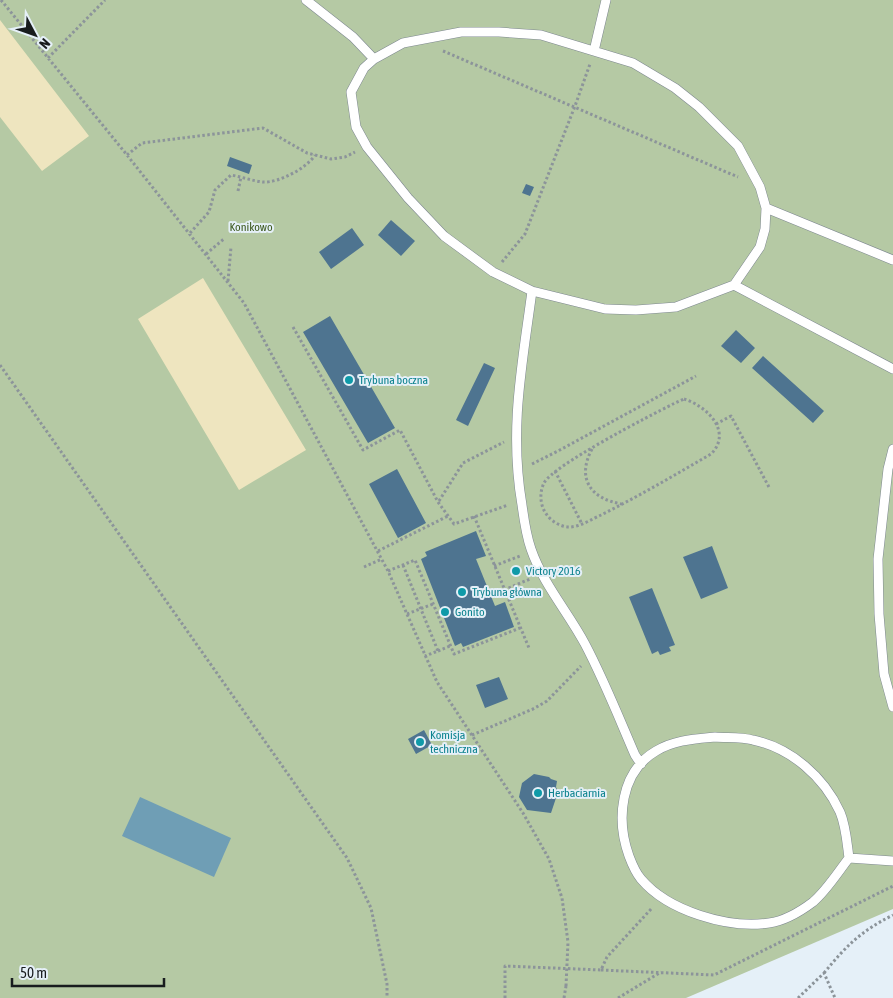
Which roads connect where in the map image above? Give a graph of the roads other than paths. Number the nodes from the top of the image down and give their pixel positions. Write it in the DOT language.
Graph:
graph roads {
  1 [pos="306,0"];
  2 [pos="606,0"];
  3 [pos="594,51"];
  4 [pos="374,59"];
  5 [pos="766,208"];
  6 [pos="893,260"];
  7 [pos="734,285"];
  8 [pos="532,291"];
  9 [pos="893,370"];
  10 [pos="893,449"];
  11 [pos="893,707"];
  12 [pos="641,764"];
  13 [pos="849,858"];
  14 [pos="893,861"];
  1 -- 4 [label="lane"];
  2 -- 3 [label="lane"];
  3 -- 4 [label="lane"];
  3 -- 5 [label="lane"];
  4 -- 8 [label="lane"];
  5 -- 6 [label="lane"];
  5 -- 7 [label="lane"];
  7 -- 8 [label="lane"];
  7 -- 9 [label="lane"];
  8 -- 12 [label="lane"];
  10 -- 11 [label="lane"];
  12 -- 13 [label="lane"];
  12 -- 13 [label="lane"];
  13 -- 14 [label="lane"];
}
